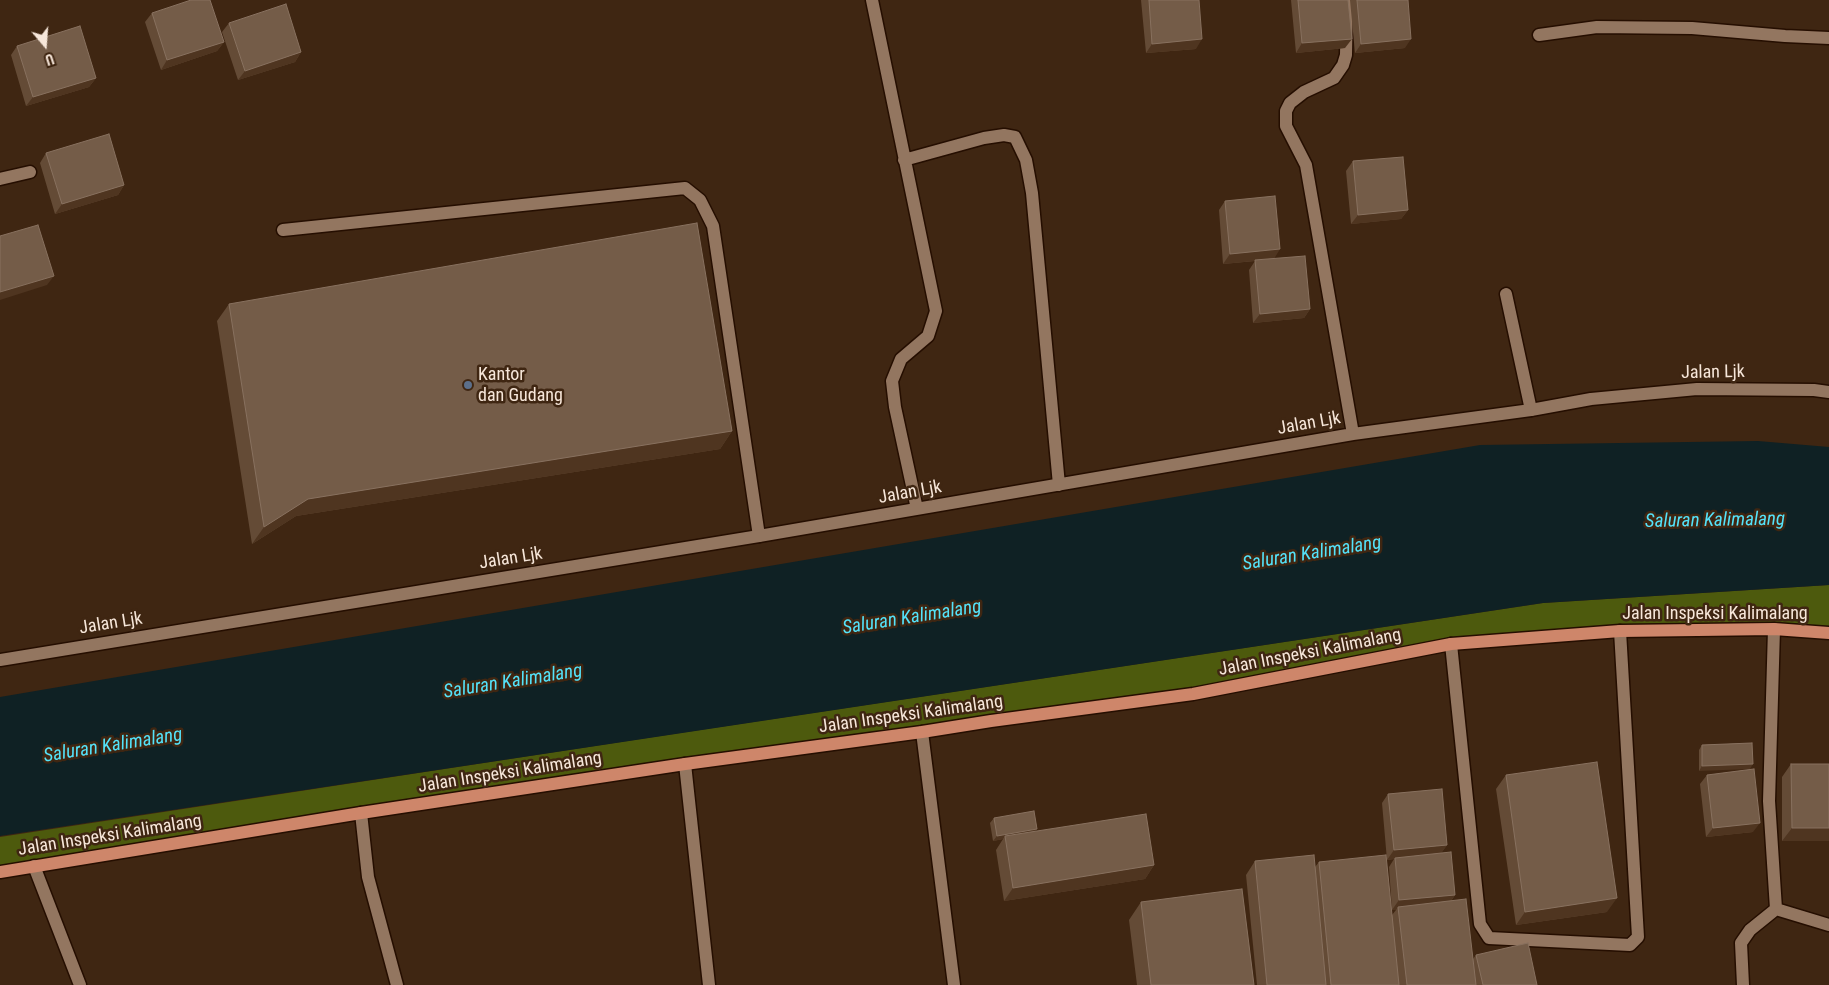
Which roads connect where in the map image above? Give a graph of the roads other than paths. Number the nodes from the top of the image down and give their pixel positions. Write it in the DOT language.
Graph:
graph roads {
  1 [pos="872,0"];
  2 [pos="1347,0"];
  3 [pos="1539,35"];
  4 [pos="1829,38"];
  5 [pos="904,160"];
  6 [pos="30,172"];
  7 [pos="0,179"];
  8 [pos="283,230"];
  9 [pos="1506,294"];
  10 [pos="1829,392"];
  11 [pos="1531,410"];
  12 [pos="1353,434"];
  13 [pos="1059,485"];
  14 [pos="917,509"];
  15 [pos="759,536"];
  16 [pos="1774,629"];
  17 [pos="1620,631"];
  18 [pos="1829,633"];
  19 [pos="1451,644"];
  20 [pos="0,660"];
  21 [pos="922,732"];
  22 [pos="685,764"];
  23 [pos="361,813"];
  24 [pos="34,866"];
  25 [pos="0,872"];
  26 [pos="1776,909"];
  27 [pos="1829,925"];
  28 [pos="80,985"];
  29 [pos="397,985"];
  30 [pos="709,985"];
  31 [pos="954,985"];
  32 [pos="1743,985"];
  1 -- 5 [label="street"];
  2 -- 12 [label="street"];
  3 -- 4 [label="street"];
  5 -- 13 [label="street"];
  5 -- 14 [label="street"];
  6 -- 7 [label="street"];
  8 -- 15 [label="street"];
  9 -- 11 [label="street"];
  10 -- 11 [label="street, Jalan Ljk"];
  11 -- 12 [label="street, Jalan Ljk"];
  12 -- 13 [label="street, Jalan Ljk"];
  13 -- 14 [label="street, Jalan Ljk"];
  14 -- 15 [label="street, Jalan Ljk"];
  15 -- 20 [label="street, Jalan Ljk"];
  16 -- 17 [label="main road, Jalan Inspeksi Kalimalang"];
  16 -- 18 [label="main road, Jalan Inspeksi Kalimalang"];
  16 -- 26 [label="street"];
  17 -- 19 [label="main road, Jalan Inspeksi Kalimalang"];
  17 -- 19 [label="street"];
  19 -- 21 [label="main road, Jalan Inspeksi Kalimalang"];
  21 -- 22 [label="main road, Jalan Inspeksi Kalimalang"];
  21 -- 31 [label="street"];
  22 -- 23 [label="main road, Jalan Inspeksi Kalimalang"];
  22 -- 30 [label="street"];
  23 -- 24 [label="main road, Jalan Inspeksi Kalimalang"];
  23 -- 29 [label="street"];
  24 -- 25 [label="main road, Jalan Inspeksi Kalimalang"];
  24 -- 28 [label="street"];
  26 -- 27 [label="street"];
  26 -- 32 [label="street"];
}
